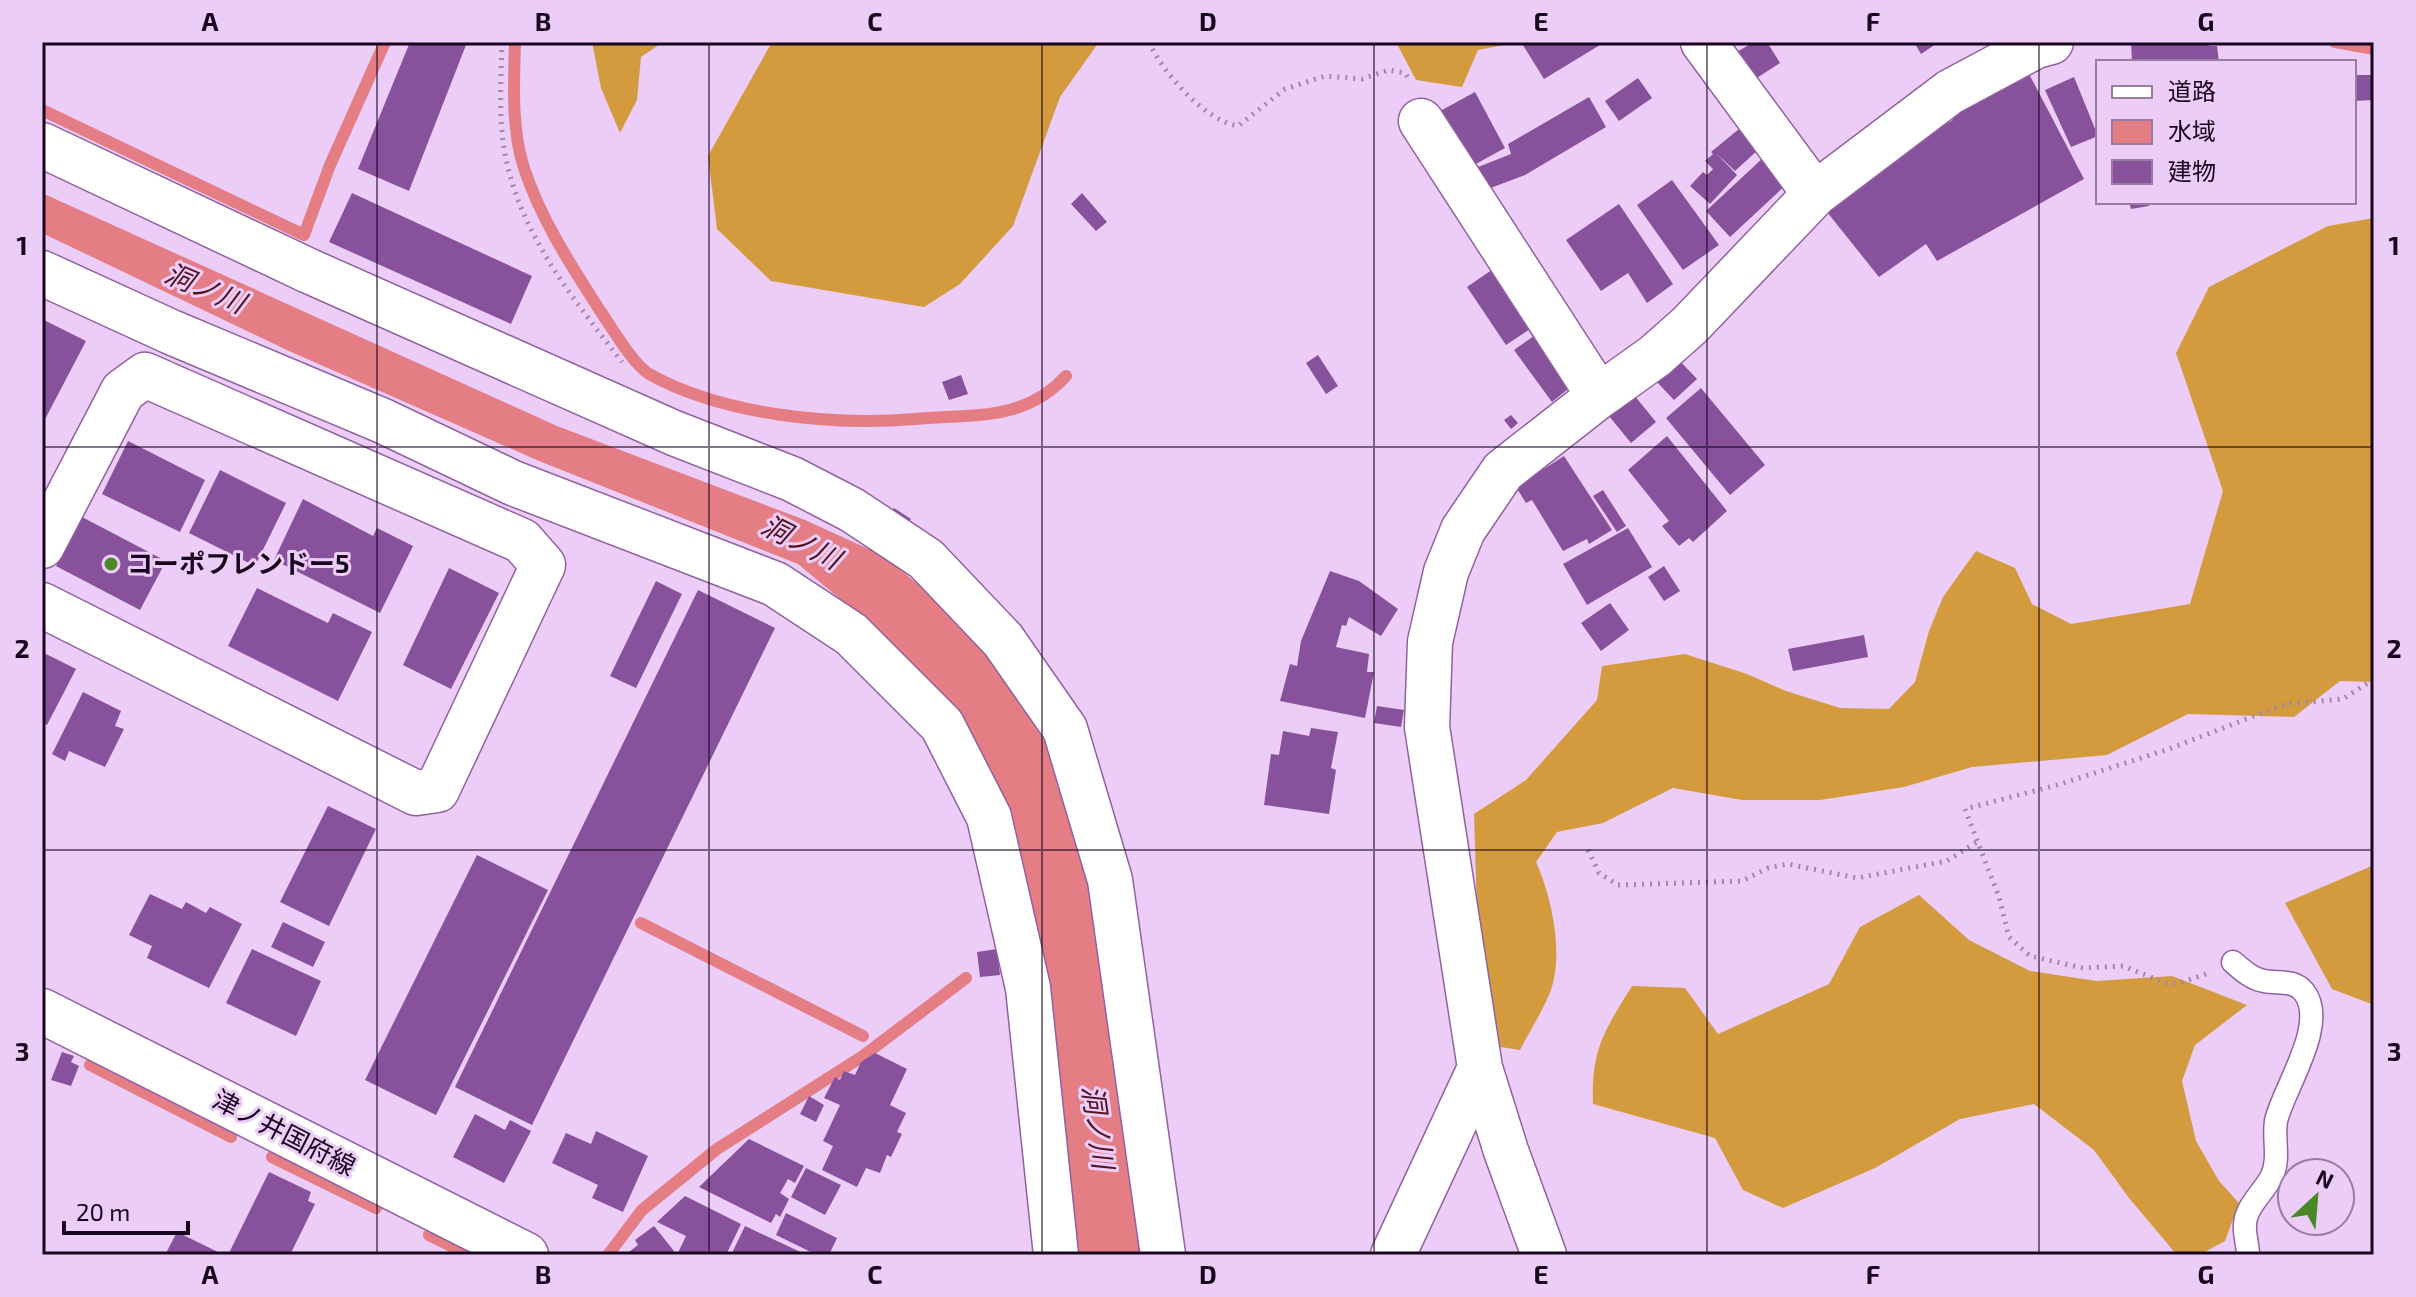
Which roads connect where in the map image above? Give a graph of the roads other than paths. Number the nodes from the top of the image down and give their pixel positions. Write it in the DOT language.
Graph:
graph roads {
  1 [pos="1703,42"];
  2 [pos="2051,42"];
  3 [pos="1421,121"];
  4 [pos="42,145"];
  5 [pos="1815,194"];
  6 [pos="42,273"];
  7 [pos="1599,396"];
  8 [pos="42,546"];
  9 [pos="42,605"];
  10 [pos="2233,962"];
  11 [pos="42,1011"];
  12 [pos="1480,1068"];
  13 [pos="526,1255"];
  14 [pos="1056,1255"];
  15 [pos="1163,1255"];
  16 [pos="1393,1255"];
  17 [pos="1544,1255"];
  18 [pos="2248,1255"];
  1 -- 5 [label="street"];
  2 -- 5 [label="street"];
  3 -- 7 [label="street"];
  4 -- 15 [label="street"];
  5 -- 7 [label="street"];
  6 -- 14 [label="street"];
  7 -- 12 [label="street"];
  8 -- 9 [label="street"];
  10 -- 18 [label="lane"];
  11 -- 13 [label="street, 津ノ井国府線"];
  12 -- 16 [label="street"];
  12 -- 17 [label="street"];
}
